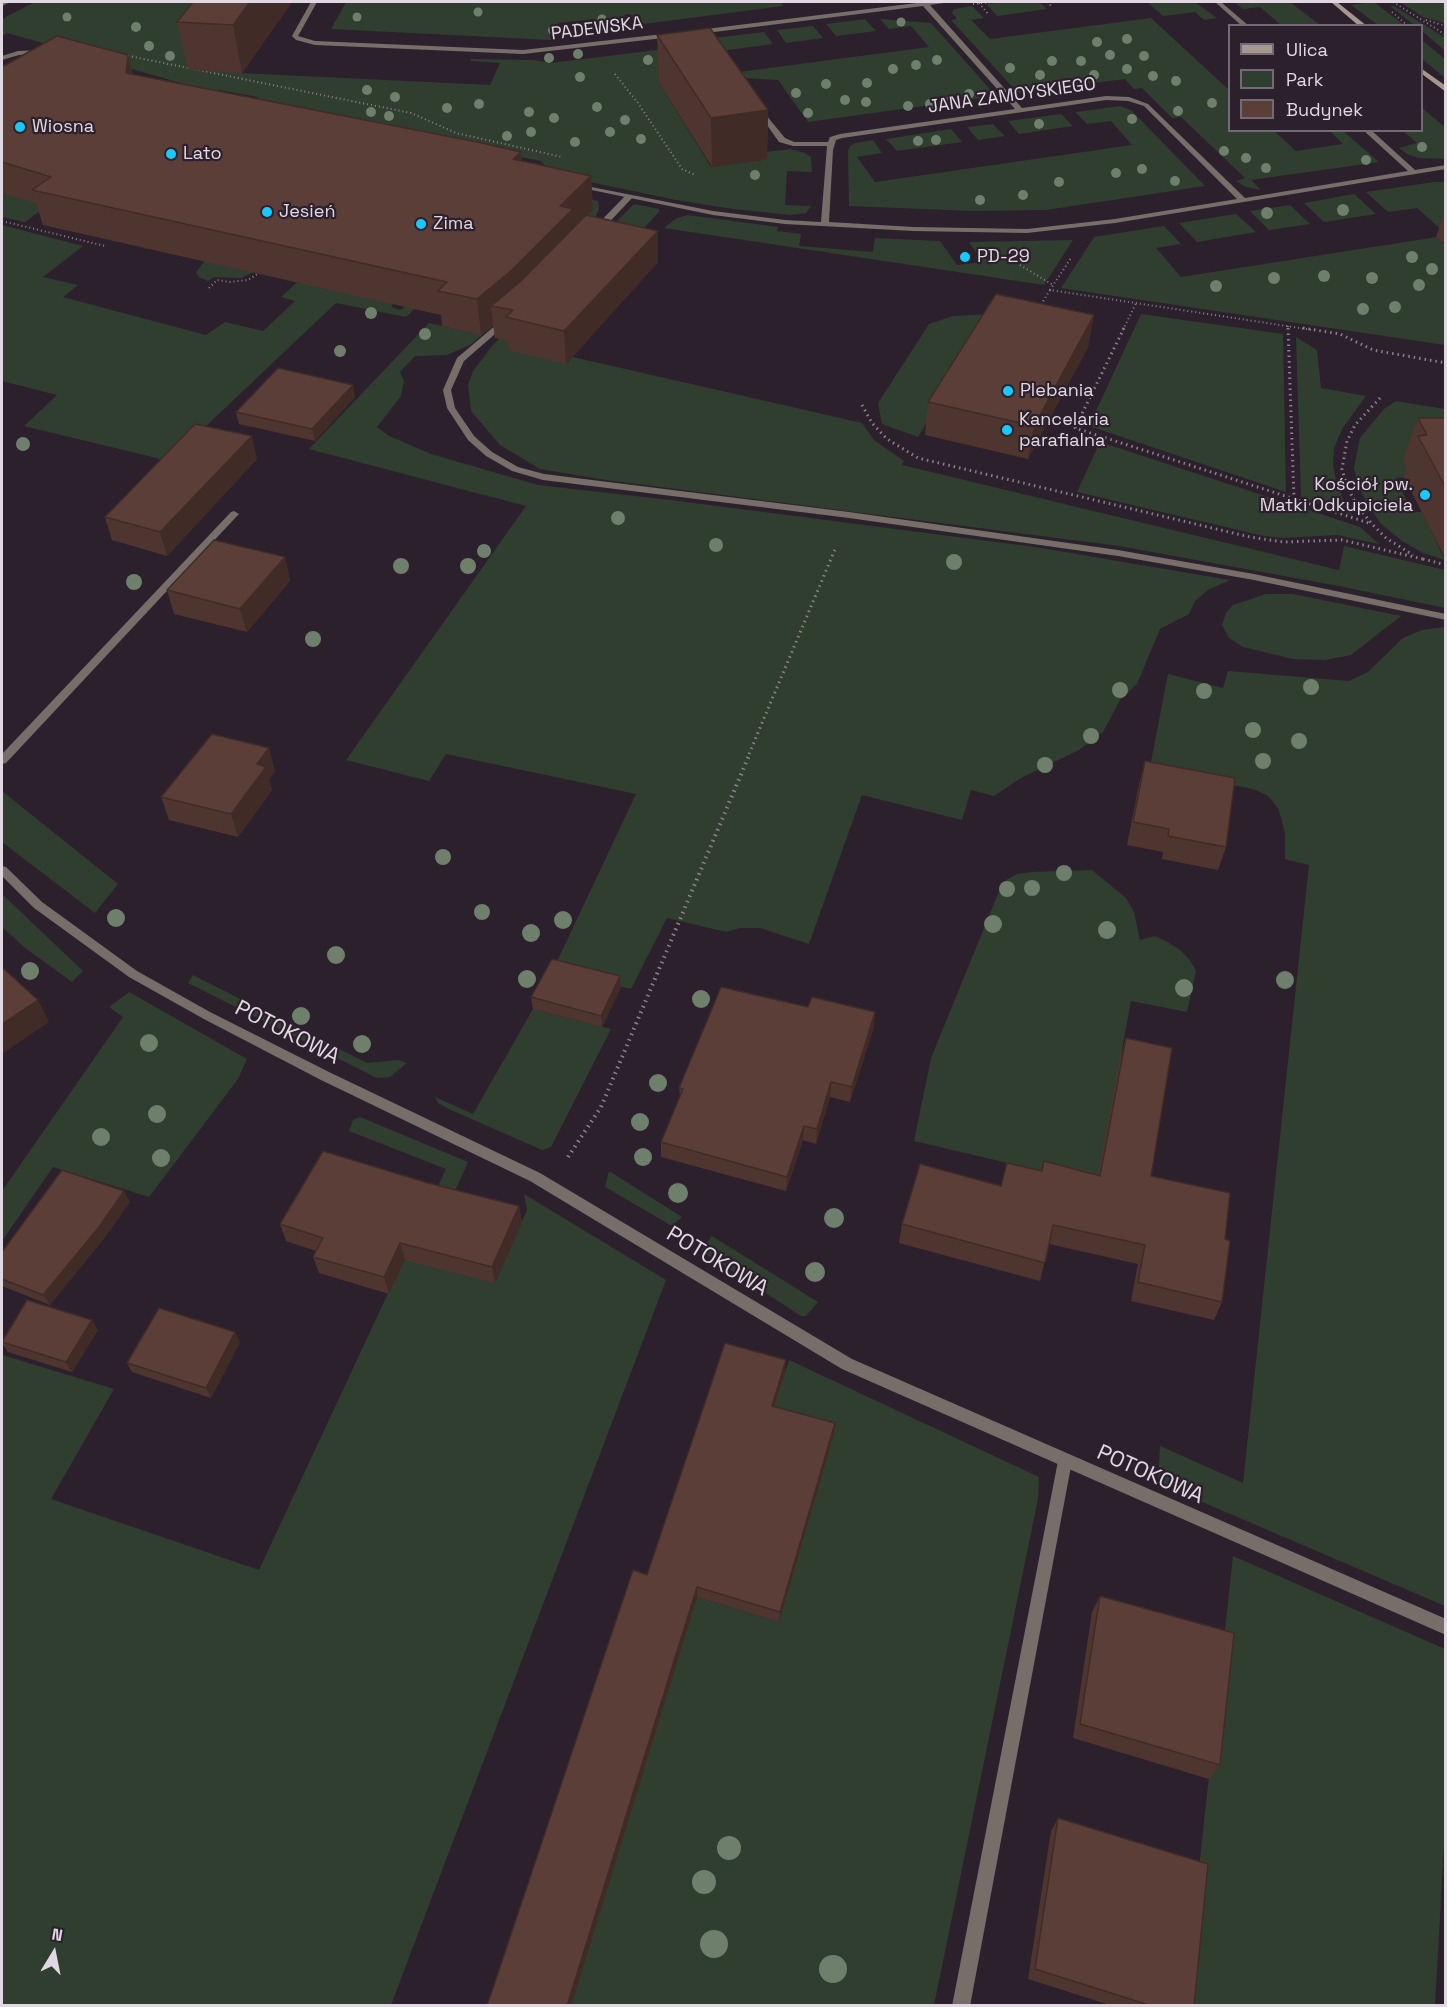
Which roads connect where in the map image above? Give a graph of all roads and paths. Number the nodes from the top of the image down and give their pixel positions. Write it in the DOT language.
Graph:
graph roads {
  1 [pos="7,2"];
  2 [pos="314,2"];
  3 [pos="942,2"];
  4 [pos="1047,2"];
  5 [pos="1218,2"];
  6 [pos="1334,2"];
  7 [pos="1393,2"];
  8 [pos="925,3"];
  9 [pos="979,3"];
  10 [pos="2,4"];
  11 [pos="1052,7"];
  12 [pos="989,15"];
  13 [pos="1421,19"];
  14 [pos="1244,24"];
  15 [pos="1362,24"];
  16 [pos="1446,26"];
  17 [pos="1446,35"];
  18 [pos="52,53"];
  19 [pos="119,54"];
  20 [pos="2,58"];
  21 [pos="1423,72"];
  22 [pos="1446,90"];
  23 [pos="638,104"];
  24 [pos="756,106"];
  25 [pos="1020,110"];
  26 [pos="1368,132"];
  27 [pos="831,144"];
  28 [pos="572,160"];
  29 [pos="1446,167"];
  30 [pos="1413,172"];
  31 [pos="704,179"];
  32 [pos="563,184"];
  33 [pos="629,198"];
  34 [pos="1243,200"];
  35 [pos="2,221"];
  36 [pos="825,225"];
  37 [pos="590,237"];
  38 [pos="105,246"];
  39 [pos="1073,255"];
  40 [pos="267,268"];
  41 [pos="209,288"];
  42 [pos="1050,290"];
  43 [pos="1136,303"];
  44 [pos="512,316"];
  45 [pos="1033,316"];
  46 [pos="1288,326"];
  47 [pos="1446,363"];
  48 [pos="1380,398"];
  49 [pos="862,405"];
  50 [pos="1294,498"];
  51 [pos="234,514"];
  52 [pos="849,515"];
  53 [pos="1372,524"];
  54 [pos="1423,559"];
  55 [pos="1446,565"];
  56 [pos="1446,617"];
  57 [pos="2,760"];
  58 [pos="2,870"];
  59 [pos="549,1185"];
  60 [pos="1065,1461"];
  61 [pos="1446,1627"];
  62 [pos="961,2006"];
  1 -- 10 [label="street"];
  2 -- 8 [label="street, PADEWSKA"];
  3 -- 8 [label="street, PADEWSKA"];
  4 -- 11 [label="path"];
  5 -- 14 [label="street"];
  6 -- 15 [label="street"];
  7 -- 13 [label="path"];
  8 -- 25 [label="street"];
  9 -- 12 [label="path"];
  13 -- 16 [label="path"];
  13 -- 17 [label="path"];
  18 -- 20 [label="street"];
  19 -- 28 [label="path"];
  21 -- 22 [label="street"];
  23 -- 31 [label="path"];
  24 -- 27 [label="street"];
  25 -- 27 [label="street, JANA ZAMOYSKIEGO"];
  25 -- 34 [label="street, JANA ZAMOYSKIEGO"];
  26 -- 30 [label="street"];
  27 -- 36 [label="street"];
  29 -- 30 [label="street"];
  30 -- 34 [label="street"];
  32 -- 33 [label="street"];
  33 -- 36 [label="street"];
  33 -- 37 [label="street"];
  34 -- 36 [label="street"];
  35 -- 38 [label="path"];
  39 -- 42 [label="path"];
  40 -- 41 [label="path"];
  42 -- 43 [label="path"];
  42 -- 45 [label="path"];
  43 -- 46 [label="path"];
  43 -- 50 [label="path"];
  44 -- 52 [label="street"];
  46 -- 47 [label="path"];
  46 -- 50 [label="path"];
  48 -- 53 [label="path"];
  49 -- 54 [label="path"];
  50 -- 53 [label="path"];
  51 -- 57 [label="street"];
  52 -- 56 [label="street"];
  52 -- 59 [label="path"];
  53 -- 54 [label="path"];
  54 -- 55 [label="path"];
  58 -- 59 [label="street, POTOKOWA"];
  59 -- 60 [label="street, POTOKOWA"];
  60 -- 61 [label="street, POTOKOWA"];
  60 -- 62 [label="street"];
}
